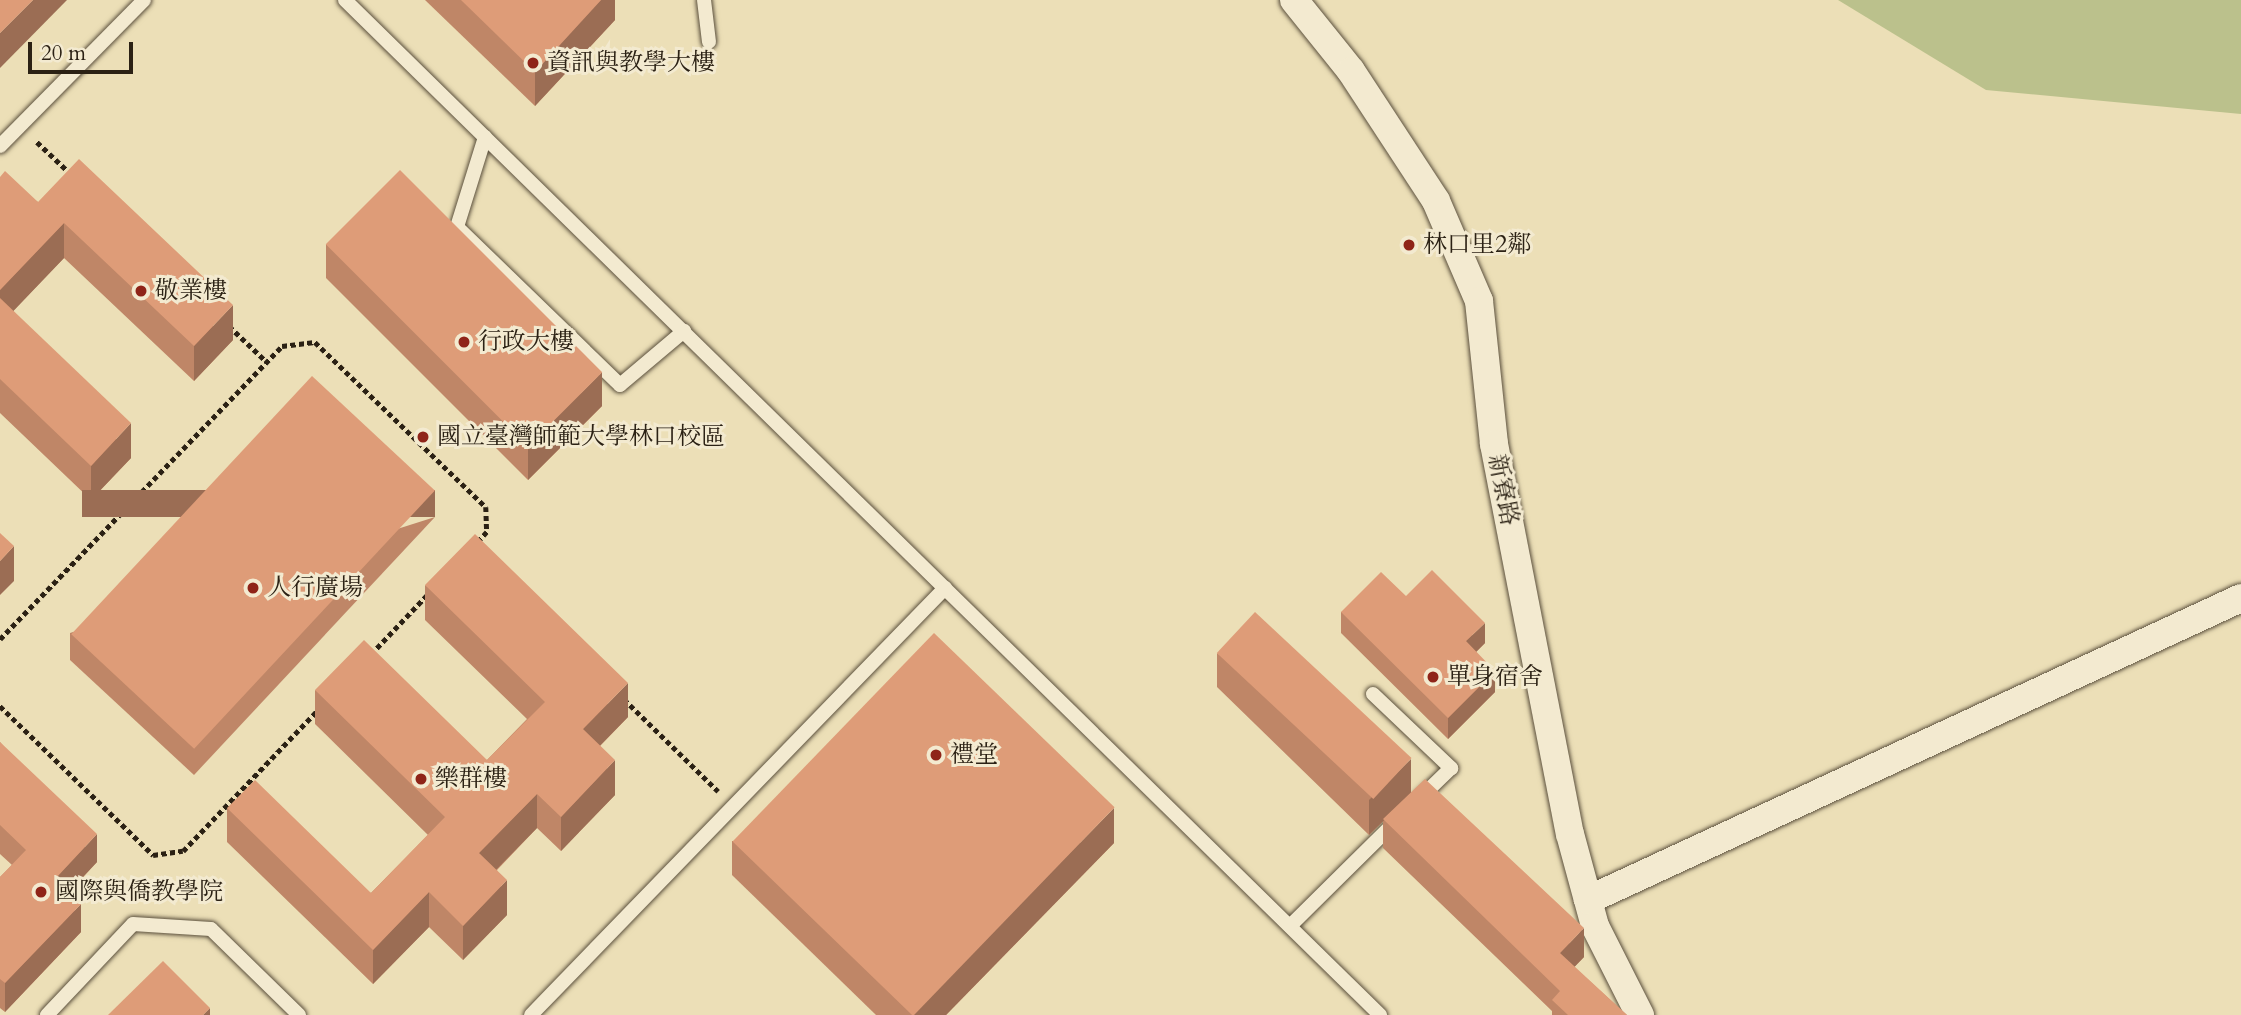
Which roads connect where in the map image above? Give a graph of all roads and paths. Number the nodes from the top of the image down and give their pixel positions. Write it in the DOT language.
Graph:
graph roads {
  1 [pos="144,0"];
  2 [pos="345,0"];
  3 [pos="704,0"];
  4 [pos="1294,0"];
  5 [pos="709,41"];
  6 [pos="21,126"];
  7 [pos="485,137"];
  8 [pos="0,146"];
  9 [pos="80,183"];
  10 [pos="227,324"];
  11 [pos="684,331"];
  12 [pos="267,362"];
  13 [pos="471,549"];
  14 [pos="945,588"];
  15 [pos="433,589"];
  16 [pos="2241,598"];
  17 [pos="0,639"];
  18 [pos="366,660"];
  19 [pos="617,692"];
  20 [pos="1373,694"];
  21 [pos="0,706"];
  22 [pos="317,710"];
  23 [pos="733,806"];
  24 [pos="1588,900"];
  25 [pos="1290,926"];
  26 [pos="47,1015"];
  27 [pos="299,1015"];
  28 [pos="531,1015"];
  29 [pos="1380,1015"];
  30 [pos="1640,1015"];
  1 -- 6 [label="lane"];
  2 -- 7 [label="lane"];
  3 -- 5 [label="lane"];
  4 -- 24 [label="street, 新寮路"];
  6 -- 8 [label="lane"];
  6 -- 9 [label="path"];
  7 -- 11 [label="lane"];
  7 -- 11 [label="lane"];
  10 -- 12 [label="path"];
  11 -- 14 [label="lane"];
  12 -- 13 [label="path"];
  12 -- 17 [label="path"];
  14 -- 23 [label="lane"];
  14 -- 25 [label="lane"];
  15 -- 18 [label="path"];
  16 -- 24 [label="street"];
  19 -- 23 [label="path"];
  20 -- 25 [label="lane"];
  21 -- 22 [label="path"];
  23 -- 28 [label="lane"];
  24 -- 30 [label="street, 新寮路"];
  25 -- 29 [label="lane"];
  26 -- 27 [label="lane"];
}
